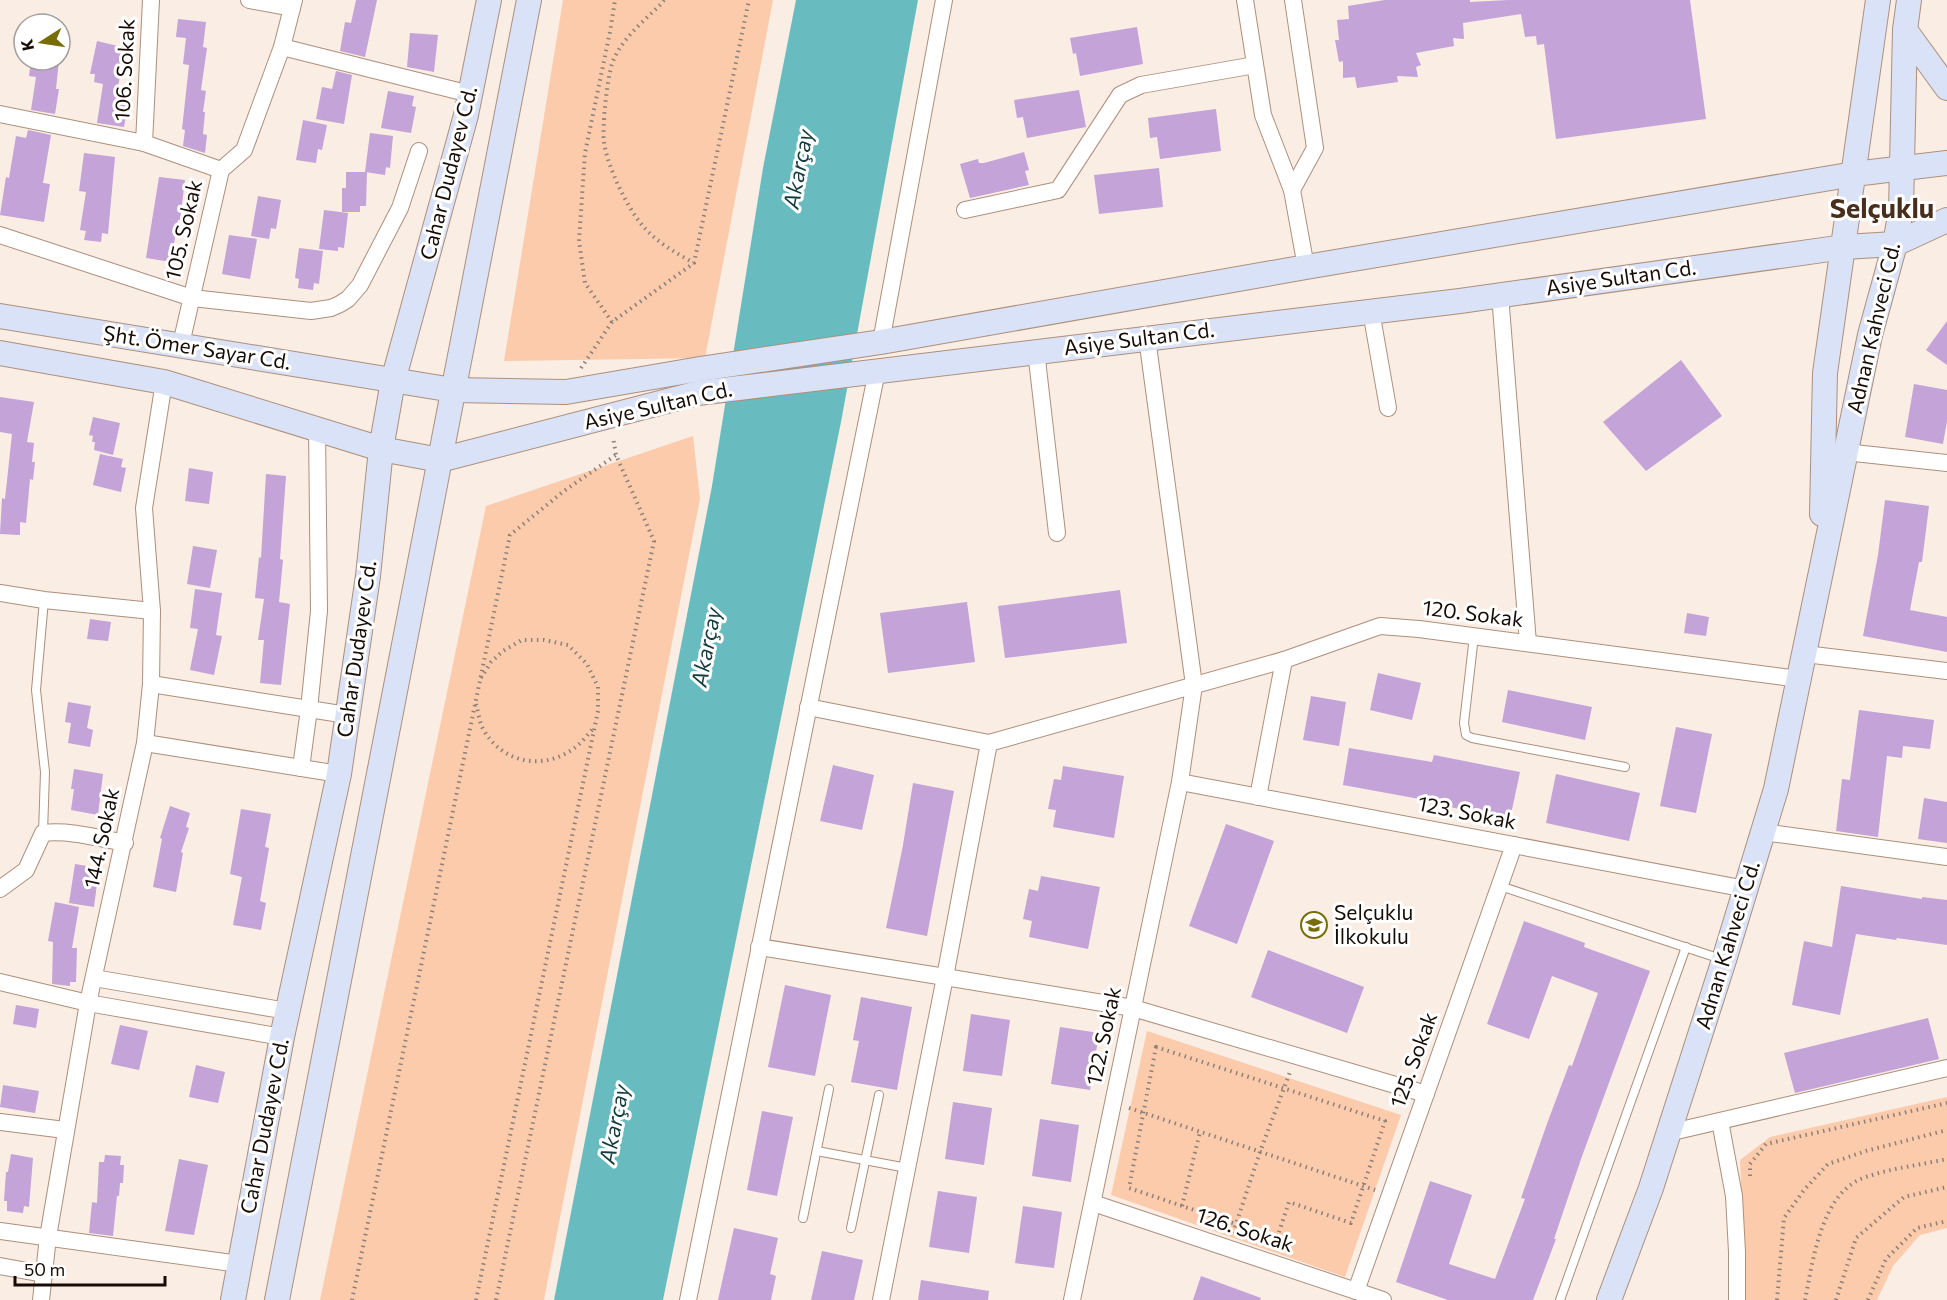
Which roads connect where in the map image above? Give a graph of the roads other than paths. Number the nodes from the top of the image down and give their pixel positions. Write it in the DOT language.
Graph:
graph roads {
  1 [pos="151,0"];
  2 [pos="249,0"];
  3 [pos="489,0"];
  4 [pos="529,0"];
  5 [pos="944,0"];
  6 [pos="1245,0"];
  7 [pos="1293,0"];
  8 [pos="1878,0"];
  9 [pos="1909,0"];
  10 [pos="293,4"];
  11 [pos="1905,30"];
  12 [pos="282,47"];
  13 [pos="1255,65"];
  14 [pos="1947,88"];
  15 [pos="470,94"];
  16 [pos="0,114"];
  17 [pos="144,143"];
  18 [pos="419,150"];
  19 [pos="1947,163"];
  20 [pos="221,170"];
  21 [pos="1902,170"];
  22 [pos="1854,174"];
  23 [pos="1292,190"];
  24 [pos="965,210"];
  25 [pos="1947,220"];
  26 [pos="0,235"];
  27 [pos="1895,244"];
  28 [pos="1844,247"];
  29 [pos="1305,267"];
  30 [pos="1500,295"];
  31 [pos="192,298"];
  32 [pos="1371,311"];
  33 [pos="0,316"];
  34 [pos="1147,338"];
  35 [pos="181,344"];
  36 [pos="870,344"];
  37 [pos="1036,351"];
  38 [pos="0,353"];
  39 [pos="866,372"];
  40 [pos="393,381"];
  41 [pos="699,381"];
  42 [pos="164,382"];
  43 [pos="453,390"];
  44 [pos="1388,408"];
  45 [pos="317,428"];
  46 [pos="381,449"];
  47 [pos="1845,452"];
  48 [pos="440,460"];
  49 [pos="1947,463"];
  50 [pos="1058,533"];
  51 [pos="1820,582"];
  52 [pos="0,593"];
  53 [pos="44,600"];
  54 [pos="152,611"];
  55 [pos="1474,636"];
  56 [pos="1528,644"];
  57 [pos="1805,654"];
  58 [pos="1284,660"];
  59 [pos="1947,671"];
  60 [pos="1799,679"];
  61 [pos="151,684"];
  62 [pos="1194,685"];
  63 [pos="808,707"];
  64 [pos="309,709"];
  65 [pos="347,715"];
  66 [pos="145,743"];
  67 [pos="989,743"];
  68 [pos="1625,767"];
  69 [pos="301,768"];
  70 [pos="339,774"];
  71 [pos="1180,782"];
  72 [pos="1258,796"];
  73 [pos="1763,832"];
  74 [pos="43,833"];
  75 [pos="125,843"];
  76 [pos="1514,845"];
  77 [pos="1947,857"];
  78 [pos="1500,886"];
  79 [pos="0,889"];
  80 [pos="1746,889"];
  81 [pos="759,946"];
  82 [pos="1686,948"];
  83 [pos="1724,960"];
  84 [pos="94,978"];
  85 [pos="945,978"];
  86 [pos="0,982"];
  87 [pos="88,1003"];
  88 [pos="1133,1008"];
  89 [pos="287,1011"];
  90 [pos="282,1037"];
  91 [pos="1947,1068"];
  92 [pos="829,1089"];
  93 [pos="1426,1094"];
  94 [pos="879,1095"];
  95 [pos="1720,1121"];
  96 [pos="0,1122"];
  97 [pos="65,1130"];
  98 [pos="1668,1133"];
  99 [pos="817,1152"];
  100 [pos="865,1161"];
  101 [pos="907,1168"];
  102 [pos="1092,1203"];
  103 [pos="803,1218"];
  104 [pos="851,1228"];
  105 [pos="0,1231"];
  106 [pos="48,1237"];
  107 [pos="239,1264"];
  108 [pos="0,1266"];
  109 [pos="44,1274"];
  110 [pos="1356,1291"];
  111 [pos="41,1300"];
  112 [pos="232,1300"];
  113 [pos="277,1300"];
  114 [pos="688,1300"];
  115 [pos="881,1300"];
  116 [pos="1072,1300"];
  117 [pos="1383,1300"];
  118 [pos="1560,1300"];
  119 [pos="1609,1300"];
  120 [pos="1737,1300"];
  1 -- 17 [label="street, 106. Sokak"];
  2 -- 10 [label="street"];
  3 -- 15 [label="main road, Cahar Dudayev Cd."];
  4 -- 43 [label="main road, Cahar Dudayev Cd."];
  5 -- 36 [label="street"];
  6 -- 13 [label="street"];
  7 -- 23 [label="street"];
  8 -- 22 [label="main road, Adnan Kahveci Cd."];
  9 -- 11 [label="main road, Adnan Kahveci Cd."];
  10 -- 12 [label="street, 105. Sokak"];
  11 -- 14 [label="main road"];
  11 -- 21 [label="main road, Adnan Kahveci Cd."];
  12 -- 15 [label="street"];
  12 -- 20 [label="street, 105. Sokak"];
  13 -- 23 [label="street"];
  13 -- 24 [label="street"];
  15 -- 40 [label="main road, Cahar Dudayev Cd."];
  16 -- 17 [label="street"];
  17 -- 20 [label="street"];
  18 -- 31 [label="street"];
  19 -- 21 [label="main road"];
  20 -- 31 [label="street, 105. Sokak"];
  21 -- 22 [label="main road, Asiye Sultan Cd."];
  21 -- 27 [label="main road, Adnan Kahveci Cd."];
  22 -- 28 [label="main road, Adnan Kahveci Cd."];
  22 -- 29 [label="main road, Asiye Sultan Cd."];
  23 -- 29 [label="street"];
  25 -- 27 [label="main road"];
  26 -- 31 [label="street"];
  27 -- 28 [label="main road, Asiye Sultan Cd."];
  27 -- 47 [label="main road, Adnan Kahveci Cd."];
  28 -- 30 [label="main road, Asiye Sultan Cd."];
  28 -- 51 [label="main road, Adnan Kahveci Cd."];
  29 -- 36 [label="main road, Asiye Sultan Cd."];
  30 -- 32 [label="main road, Asiye Sultan Cd."];
  30 -- 56 [label="street"];
  31 -- 35 [label="street, 105. Sokak"];
  32 -- 34 [label="main road, Asiye Sultan Cd."];
  32 -- 44 [label="street"];
  33 -- 35 [label="main road, Şht. Ömer Sayar Cd."];
  34 -- 37 [label="main road, Asiye Sultan Cd."];
  34 -- 62 [label="street, 122. Sokak"];
  35 -- 40 [label="main road, Şht. Ömer Sayar Cd."];
  36 -- 41 [label="main road, Asiye Sultan Cd."];
  37 -- 39 [label="main road, Asiye Sultan Cd."];
  37 -- 50 [label="street"];
  38 -- 42 [label="main road, Şht. Ömer Sayar Cd."];
  39 -- 41 [label="main road, Asiye Sultan Cd."];
  39 -- 63 [label="street"];
  40 -- 43 [label="main road, Şht. Ömer Sayar Cd."];
  40 -- 46 [label="main road, Cahar Dudayev Cd."];
  41 -- 43 [label="main road, Asiye Sultan Cd."];
  41 -- 48 [label="main road, Asiye Sultan Cd."];
  42 -- 45 [label="main road, Şht. Ömer Sayar Cd."];
  42 -- 54 [label="street, 144. Sokak"];
  43 -- 48 [label="main road, Cahar Dudayev Cd."];
  45 -- 46 [label="main road, Şht. Ömer Sayar Cd."];
  45 -- 64 [label="street"];
  46 -- 48 [label="main road, Şht. Ömer Sayar Cd."];
  46 -- 65 [label="main road, Cahar Dudayev Cd."];
  47 -- 49 [label="street"];
  47 -- 51 [label="main road, Adnan Kahveci Cd."];
  48 -- 113 [label="main road, Cahar Dudayev Cd."];
  51 -- 57 [label="main road, Adnan Kahveci Cd."];
  52 -- 53 [label="street"];
  53 -- 54 [label="street"];
  53 -- 74 [label="lane"];
  54 -- 61 [label="street, 144. Sokak"];
  55 -- 56 [label="street, 120. Sokak"];
  55 -- 58 [label="street, 120. Sokak"];
  55 -- 68 [label="lane"];
  56 -- 60 [label="street, 120. Sokak"];
  57 -- 59 [label="street"];
  57 -- 60 [label="main road, Adnan Kahveci Cd."];
  58 -- 62 [label="street, 120. Sokak"];
  58 -- 72 [label="street"];
  60 -- 73 [label="main road, Adnan Kahveci Cd."];
  61 -- 64 [label="street"];
  61 -- 66 [label="street, 144. Sokak"];
  62 -- 67 [label="street, 120. Sokak"];
  62 -- 71 [label="street, 122. Sokak"];
  63 -- 67 [label="street"];
  63 -- 81 [label="street"];
  64 -- 65 [label="street"];
  64 -- 69 [label="street"];
  65 -- 70 [label="main road, Cahar Dudayev Cd."];
  66 -- 69 [label="street"];
  66 -- 75 [label="street, 144. Sokak"];
  67 -- 85 [label="street"];
  69 -- 70 [label="street"];
  70 -- 89 [label="main road, Cahar Dudayev Cd."];
  71 -- 72 [label="street, 123. Sokak"];
  71 -- 88 [label="street, 122. Sokak"];
  72 -- 76 [label="street, 123. Sokak"];
  73 -- 77 [label="street"];
  73 -- 80 [label="main road, Adnan Kahveci Cd."];
  74 -- 75 [label="street"];
  74 -- 79 [label="street"];
  75 -- 84 [label="street, 144. Sokak"];
  76 -- 78 [label="street, 125. Sokak"];
  76 -- 80 [label="street, 123. Sokak"];
  78 -- 82 [label="lane"];
  78 -- 93 [label="street, 125. Sokak"];
  80 -- 83 [label="main road, Adnan Kahveci Cd."];
  81 -- 85 [label="street"];
  81 -- 114 [label="street"];
  82 -- 83 [label="lane"];
  82 -- 118 [label="lane"];
  83 -- 98 [label="main road, Adnan Kahveci Cd."];
  84 -- 87 [label="street, 144. Sokak"];
  84 -- 89 [label="street"];
  85 -- 88 [label="street"];
  85 -- 101 [label="street"];
  86 -- 87 [label="street"];
  87 -- 90 [label="street"];
  87 -- 97 [label="street, 144. Sokak"];
  88 -- 93 [label="street"];
  88 -- 102 [label="street, 122. Sokak"];
  89 -- 90 [label="main road, Cahar Dudayev Cd."];
  90 -- 107 [label="main road, Cahar Dudayev Cd."];
  91 -- 95 [label="street"];
  92 -- 99 [label="lane"];
  93 -- 110 [label="street, 125. Sokak"];
  94 -- 100 [label="lane"];
  95 -- 98 [label="street"];
  95 -- 120 [label="street"];
  96 -- 97 [label="street"];
  97 -- 106 [label="street, 144. Sokak"];
  98 -- 119 [label="main road, Adnan Kahveci Cd."];
  99 -- 100 [label="lane"];
  99 -- 103 [label="lane"];
  100 -- 101 [label="lane"];
  100 -- 104 [label="lane"];
  101 -- 115 [label="street"];
  102 -- 110 [label="street, 126. Sokak"];
  102 -- 116 [label="street, 122. Sokak"];
  105 -- 106 [label="street"];
  106 -- 107 [label="street"];
  106 -- 109 [label="street, 144. Sokak"];
  107 -- 112 [label="main road, Cahar Dudayev Cd."];
  108 -- 109 [label="street"];
  109 -- 111 [label="street, 144. Sokak"];
  110 -- 117 [label="street, 126. Sokak"];
}
